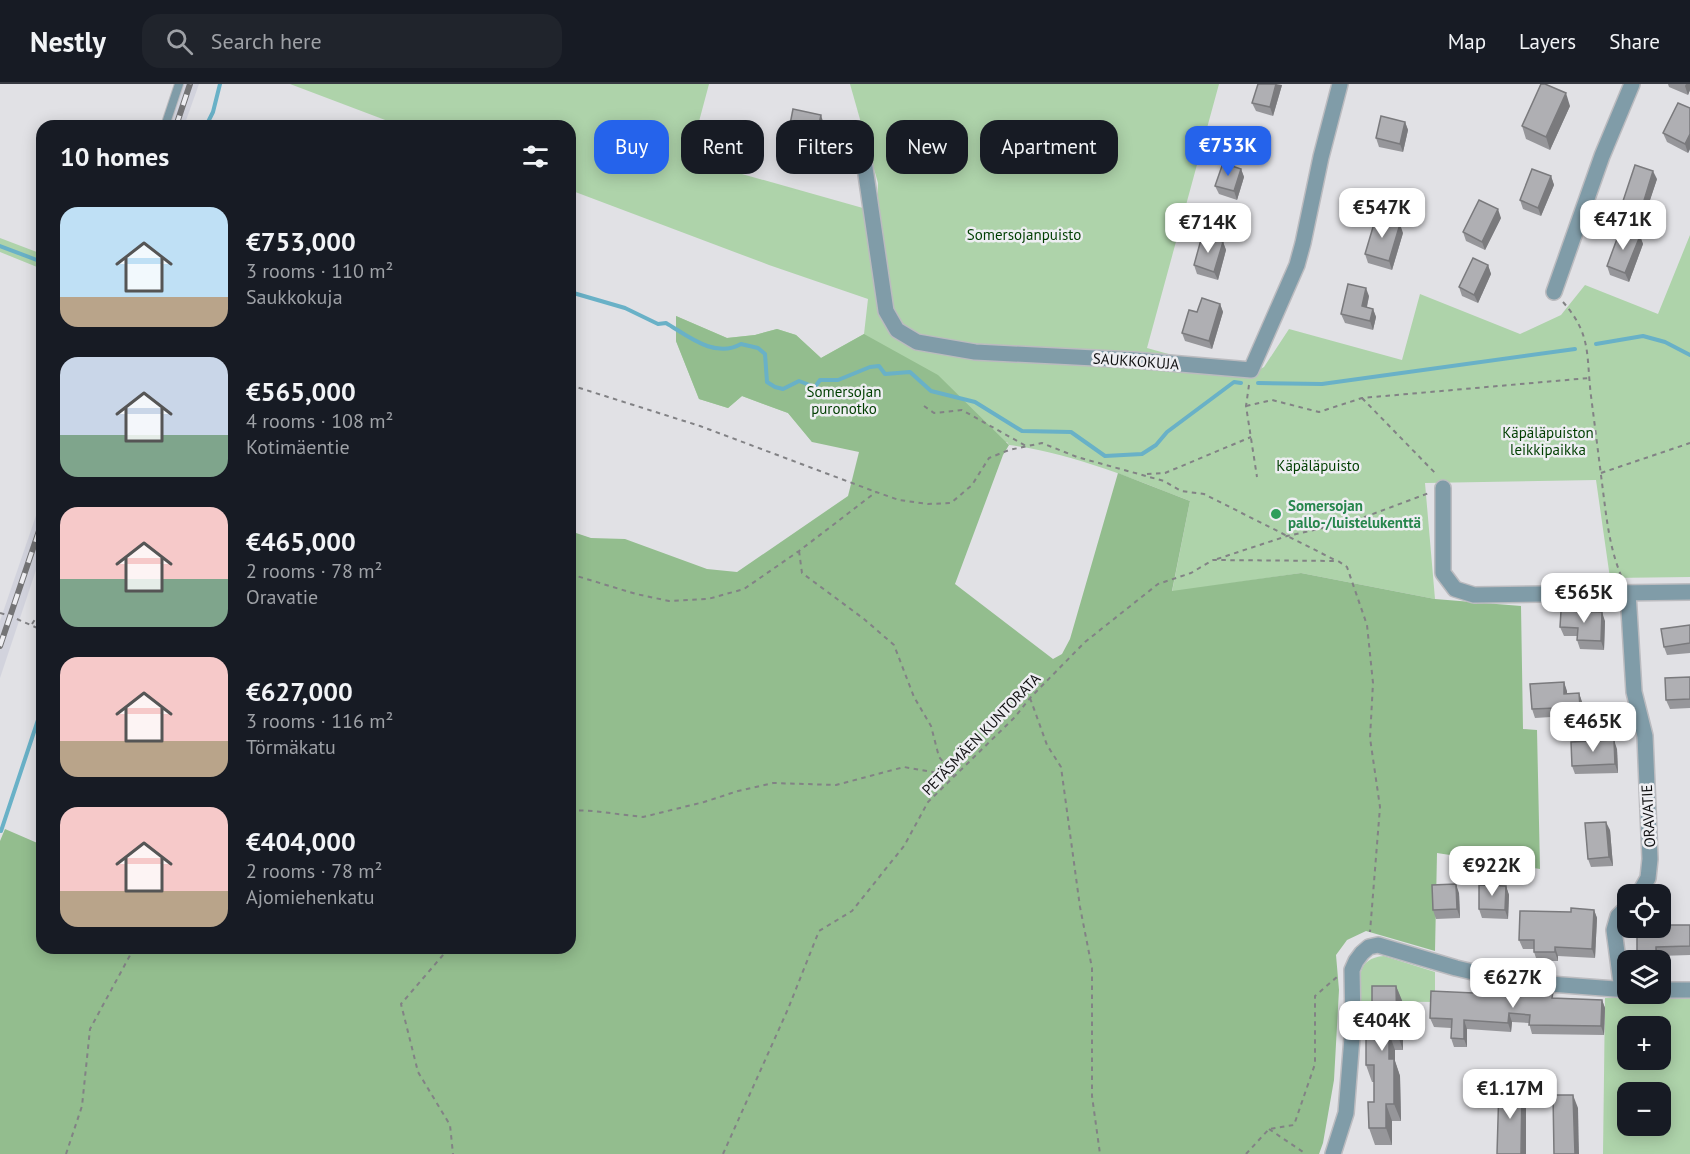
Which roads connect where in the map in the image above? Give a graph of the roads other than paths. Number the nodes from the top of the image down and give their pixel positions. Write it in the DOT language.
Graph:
graph roads {
  1 [pos="179,84"];
  2 [pos="1340,84"];
  3 [pos="1632,84"];
  4 [pos="167,120"];
  5 [pos="866,174"];
  6 [pos="1554,292"];
  7 [pos="1443,488"];
  8 [pos="1690,592"];
  9 [pos="1628,593"];
  10 [pos="1644,884"];
  11 [pos="1617,920"];
  12 [pos="1618,950"];
  13 [pos="1617,989"];
  14 [pos="1671,990"];
  15 [pos="1690,990"];
  16 [pos="1333,1154"];
  1 -- 4 [label="lane"];
  2 -- 5 [label="street, SAUKKOKUJA"];
  3 -- 6 [label="street"];
  7 -- 9 [label="street"];
  8 -- 9 [label="street"];
  9 -- 10 [label="street, ORAVATIE"];
  11 -- 12 [label="street"];
  13 -- 16 [label="street"];
  14 -- 15 [label="street"];
}
